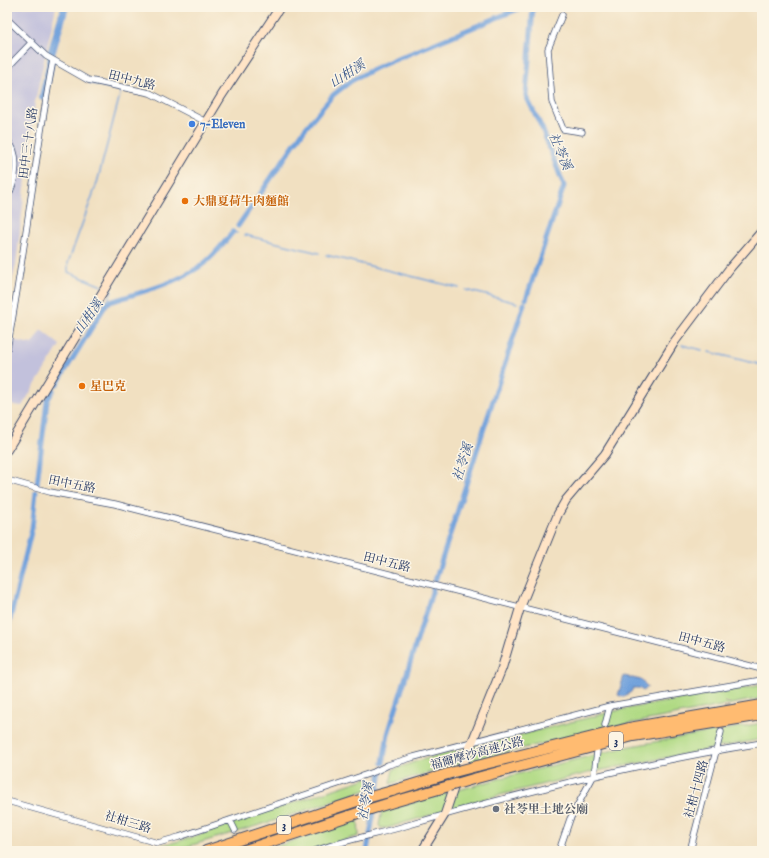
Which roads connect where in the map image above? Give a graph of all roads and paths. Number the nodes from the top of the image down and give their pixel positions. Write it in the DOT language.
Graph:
graph roads {
  1 [pos="280,7"];
  2 [pos="562,15"];
  3 [pos="7,19"];
  4 [pos="32,42"];
  5 [pos="53,60"];
  6 [pos="7,68"];
  7 [pos="206,122"];
  8 [pos="582,132"];
  9 [pos="7,140"];
  10 [pos="7,197"];
  11 [pos="762,231"];
  12 [pos="7,349"];
  13 [pos="7,450"];
  14 [pos="7,480"];
  15 [pos="520,608"];
  16 [pos="762,669"];
  17 [pos="762,680"];
  18 [pos="762,705"];
  19 [pos="610,706"];
  20 [pos="762,715"];
  21 [pos="605,725"];
  22 [pos="721,732"];
  23 [pos="474,740"];
  24 [pos="762,743"];
  25 [pos="717,750"];
  26 [pos="597,752"];
  27 [pos="594,775"];
  28 [pos="7,801"];
  29 [pos="445,814"];
  30 [pos="230,820"];
  31 [pos="235,830"];
  32 [pos="274,840"];
  33 [pos="233,842"];
  34 [pos="318,850"];
  35 [pos="200,851"];
  36 [pos="206,851"];
  37 [pos="242,851"];
  38 [pos="246,851"];
  39 [pos="422,851"];
  40 [pos="559,851"];
  41 [pos="690,851"];
  1 -- 7 [label="street"];
  2 -- 8 [label="street"];
  3 -- 4 [label="street, 田中九路"];
  4 -- 5 [label="street, 田中九路"];
  4 -- 6 [label="street"];
  5 -- 7 [label="street, 田中九路"];
  5 -- 12 [label="street, 田中三十八路"];
  7 -- 13 [label="street"];
  9 -- 10 [label="street"];
  11 -- 15 [label="street"];
  14 -- 15 [label="street, 田中五路"];
  15 -- 16 [label="street, 田中五路"];
  15 -- 23 [label="street"];
  17 -- 19 [label="street, 社柑三路"];
  18 -- 33 [label="highway, 福爾摩沙高速公路 / 3, bridge"];
  19 -- 21 [label="street"];
  19 -- 23 [label="street, 社柑三路"];
  20 -- 32 [label="highway, 福爾摩沙高速公路 / 3, bridge"];
  22 -- 25 [label="street, 社柑十四路"];
  23 -- 29 [label="street"];
  23 -- 30 [label="street, 社柑三路"];
  24 -- 25 [label="street"];
  25 -- 27 [label="street"];
  25 -- 41 [label="street, 社柑十四路"];
  26 -- 27 [label="street"];
  27 -- 29 [label="street"];
  27 -- 40 [label="street"];
  28 -- 30 [label="street, 社柑三路"];
  29 -- 34 [label="street"];
  29 -- 39 [label="street"];
  30 -- 31 [label="street"];
  32 -- 37 [label="highway, 福爾摩沙高速公路 / 3"];
  32 -- 38 [label="highway"];
  33 -- 35 [label="highway"];
  33 -- 36 [label="highway, 福爾摩沙高速公路 / 3"];
}
